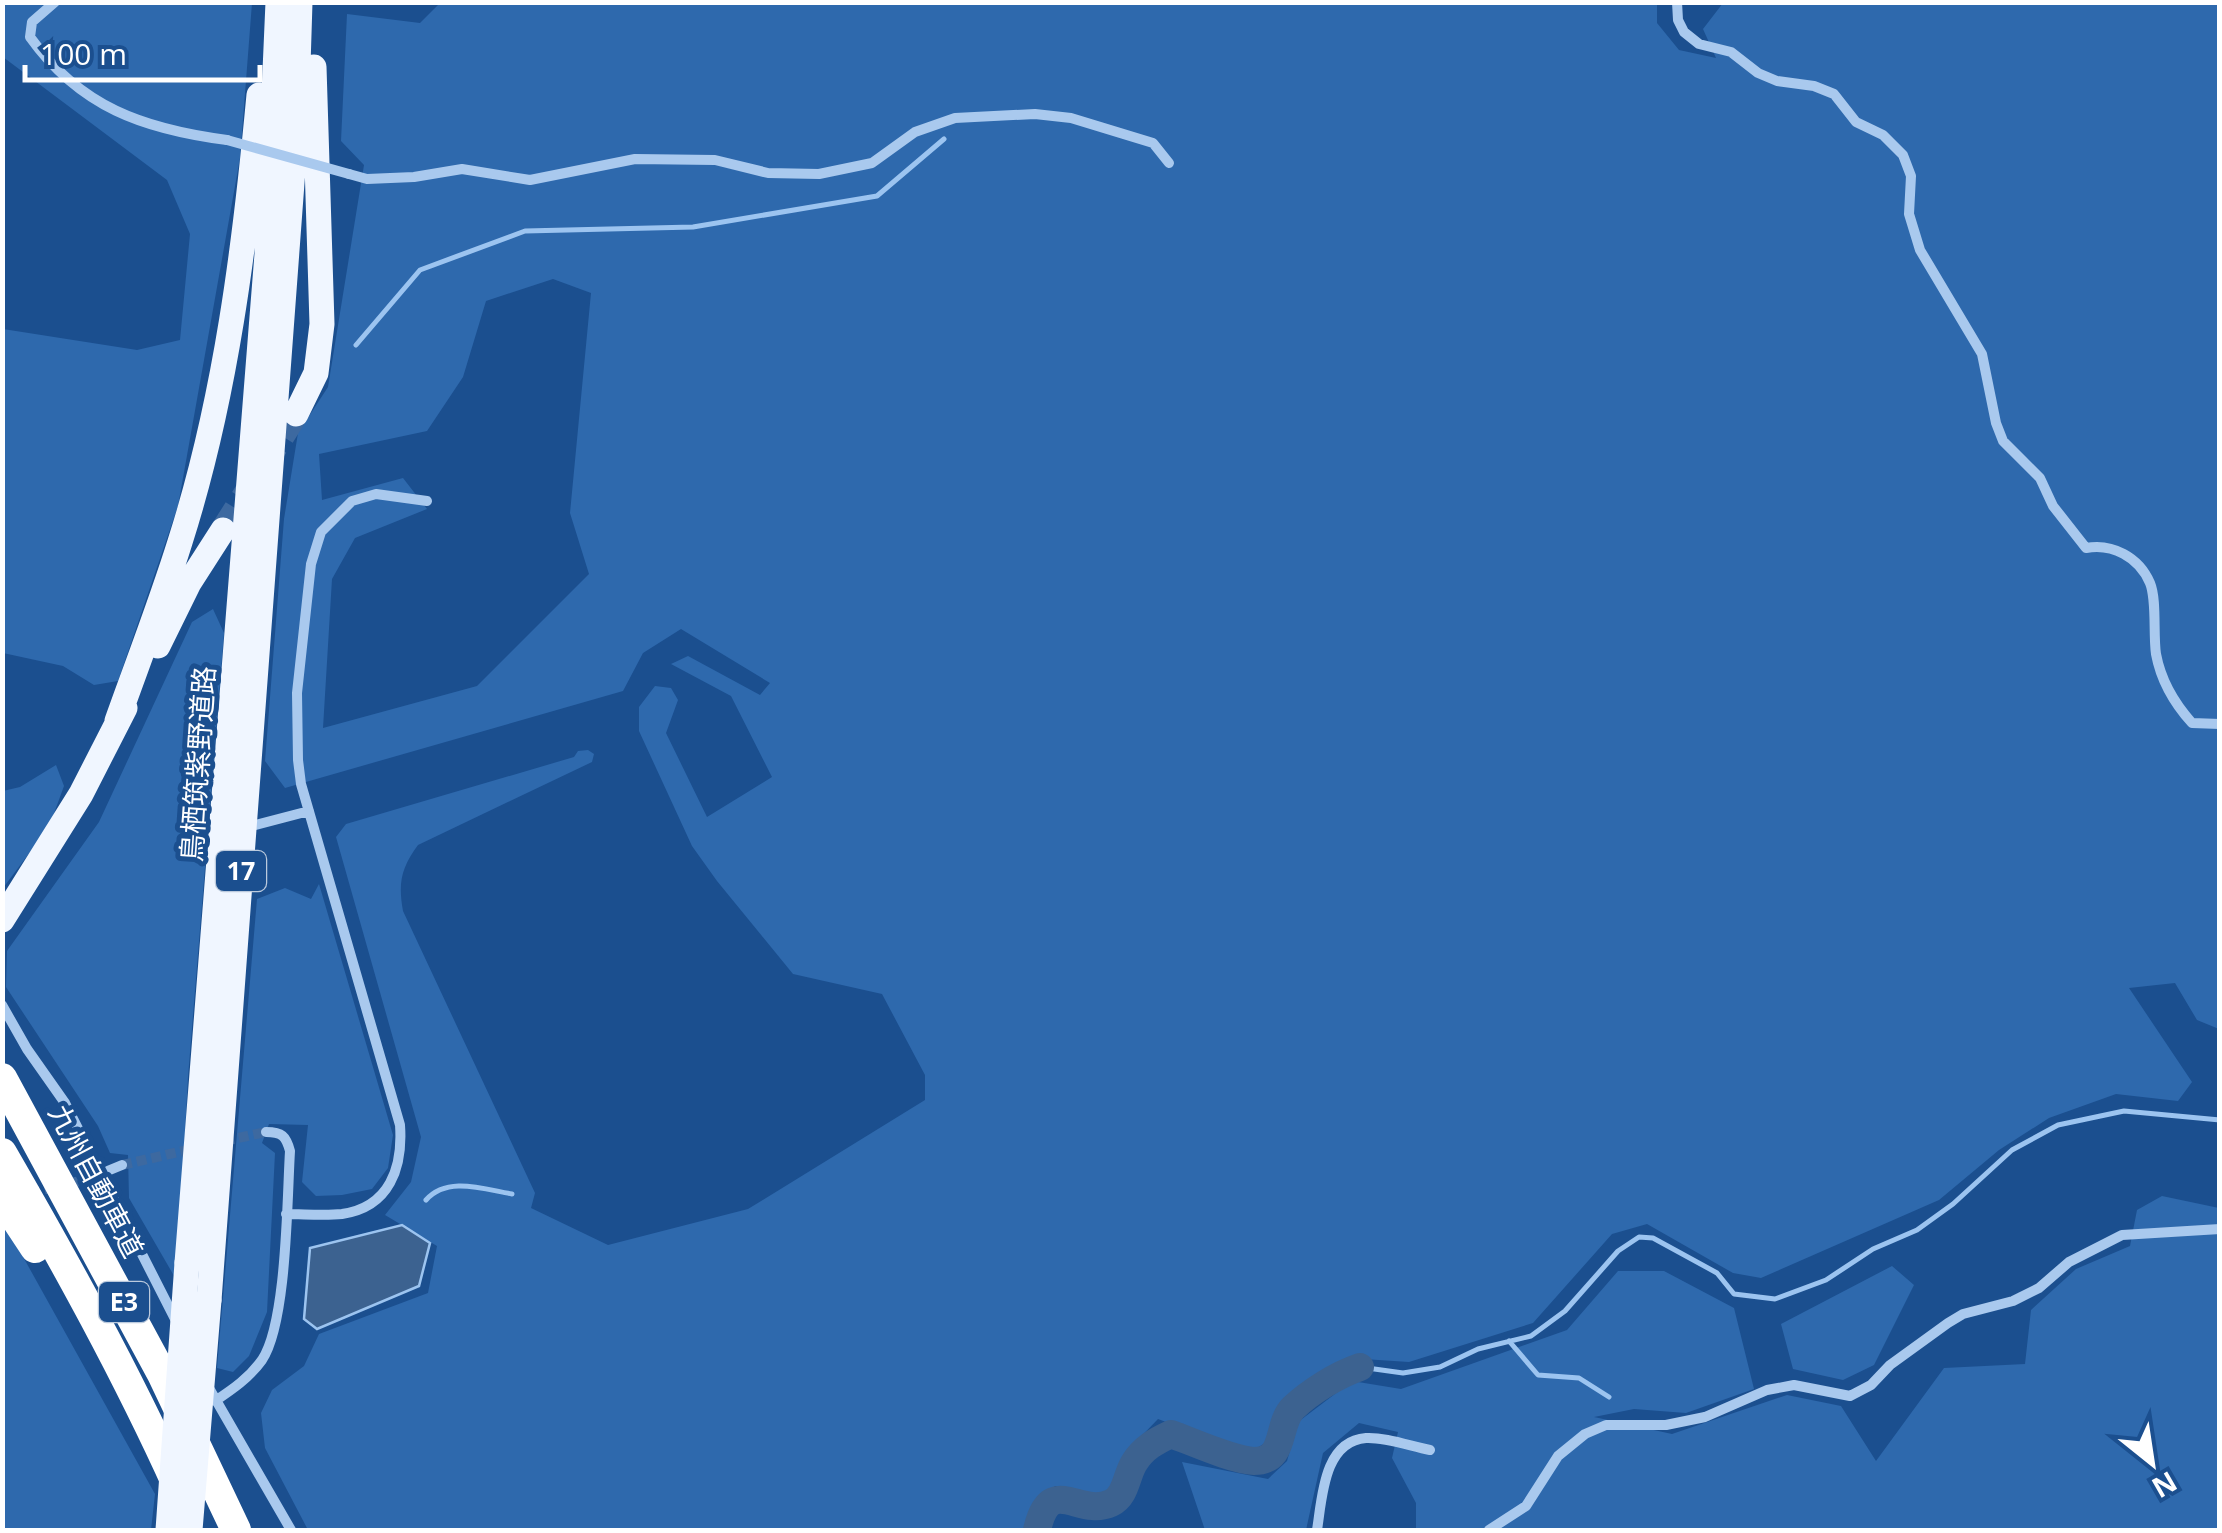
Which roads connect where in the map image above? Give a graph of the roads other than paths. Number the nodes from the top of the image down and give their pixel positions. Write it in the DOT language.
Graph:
graph roads {
  1 [pos="55,2"];
  2 [pos="274,2"];
  3 [pos="300,2"];
  4 [pos="308,2"];
  5 [pos="1677,2"];
  6 [pos="1169,163"];
  7 [pos="296,414"];
  8 [pos="426,500"];
  9 [pos="223,530"];
  10 [pos="118,721"];
  11 [pos="2220,724"];
  12 [pos="310,811"];
  13 [pos="245,828"];
  14 [pos="2,920"];
  15 [pos="2,1004"];
  16 [pos="2,1078"];
  17 [pos="266,1132"];
  18 [pos="2,1153"];
  19 [pos="122,1165"];
  20 [pos="104,1174"];
  21 [pos="88,1180"];
  22 [pos="2,1198"];
  23 [pos="286,1214"];
  24 [pos="2220,1229"];
  25 [pos="215,1401"];
  26 [pos="153,1431"];
  27 [pos="1430,1450"];
  28 [pos="168,1530"];
  29 [pos="194,1530"];
  30 [pos="236,1530"];
  31 [pos="291,1530"];
  32 [pos="1317,1530"];
  33 [pos="1489,1530"];
  1 -- 6 [label="street, bridge"];
  2 -- 10 [label="main road, 17"];
  2 -- 28 [label="main road, 鳥栖筑紫野道路 / 17, bridge"];
  3 -- 13 [label="main road, 鳥栖筑紫野道路 / 17"];
  4 -- 7 [label="main road"];
  5 -- 11 [label="street"];
  8 -- 12 [label="street"];
  9 -- 10 [label="main road, 17"];
  10 -- 14 [label="main road, 17"];
  12 -- 13 [label="street"];
  12 -- 23 [label="street"];
  13 -- 29 [label="main road, 鳥栖筑紫野道路 / 17, bridge"];
  15 -- 20 [label="street"];
  16 -- 30 [label="highway, 九州自動車道 / E3"];
  17 -- 23 [label="street"];
  18 -- 26 [label="highway, E3"];
  19 -- 20 [label="street"];
  20 -- 21 [label="street"];
  20 -- 25 [label="street"];
  22 -- 26 [label="highway"];
  23 -- 25 [label="street"];
  24 -- 33 [label="street"];
  25 -- 31 [label="street"];
  26 -- 29 [label="highway, E3"];
  27 -- 32 [label="street"];
}
